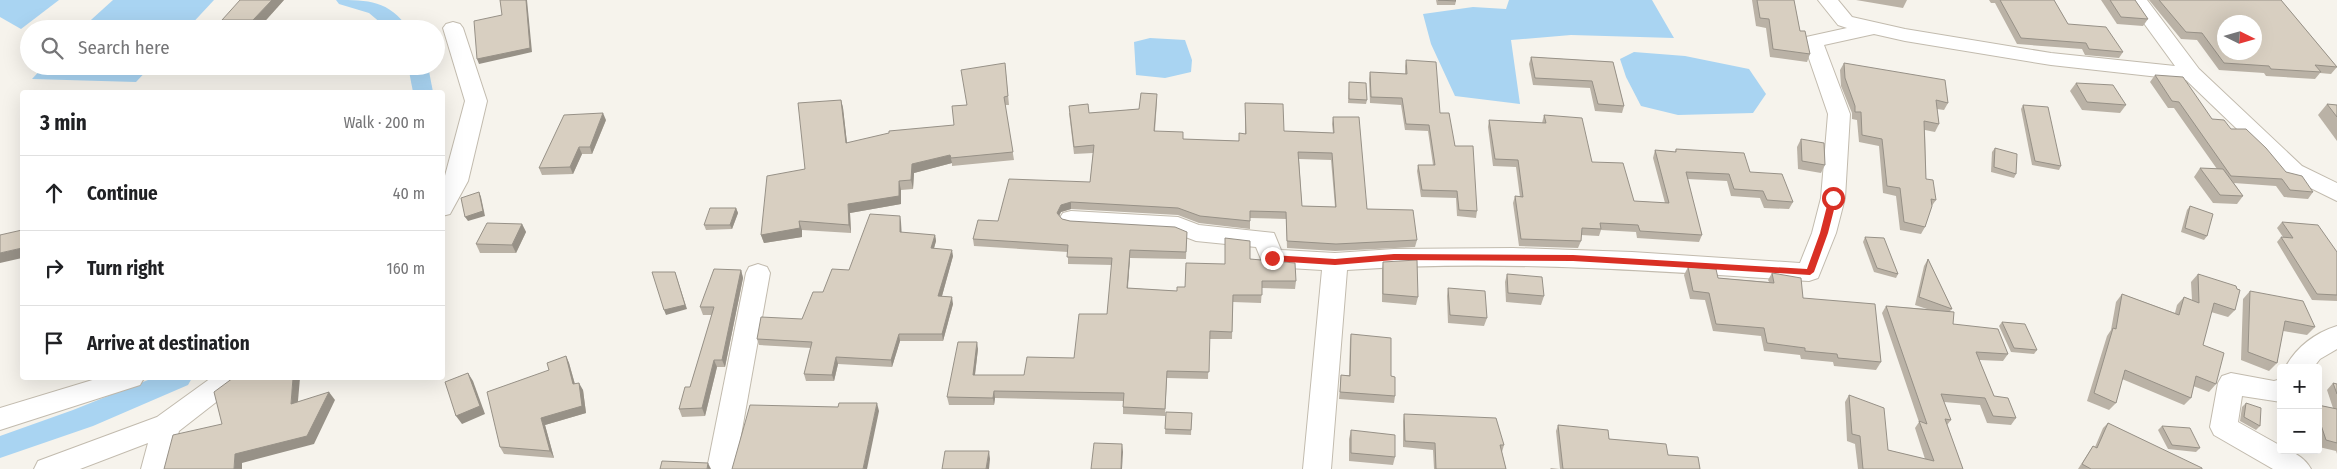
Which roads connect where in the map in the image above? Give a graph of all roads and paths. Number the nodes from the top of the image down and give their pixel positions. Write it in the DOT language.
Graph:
graph roads {
  1 [pos="1828,0"];
  2 [pos="2137,0"];
  3 [pos="453,28"];
  4 [pos="1873,28"];
  5 [pos="2192,74"];
  6 [pos="2337,193"];
  7 [pos="445,203"];
  8 [pos="1071,219"];
  9 [pos="1335,262"];
  10 [pos="758,273"];
  11 [pos="2337,336"];
  12 [pos="2301,364"];
  13 [pos="125,380"];
  14 [pos="226,380"];
  15 [pos="2277,392"];
  16 [pos="0,420"];
  17 [pos="167,425"];
  18 [pos="48,469"];
  19 [pos="154,469"];
  20 [pos="721,469"];
  21 [pos="1318,469"];
  22 [pos="2297,469"];
  1 -- 4 [label="street"];
  2 -- 5 [label="street"];
  3 -- 7 [label="street"];
  4 -- 5 [label="street"];
  4 -- 9 [label="street"];
  5 -- 6 [label="street"];
  8 -- 9 [label="street"];
  9 -- 21 [label="street"];
  10 -- 20 [label="street"];
  11 -- 12 [label="street"];
  13 -- 16 [label="street"];
  14 -- 17 [label="street"];
  15 -- 22 [label="street"];
  17 -- 18 [label="street"];
  17 -- 19 [label="street"];
}
